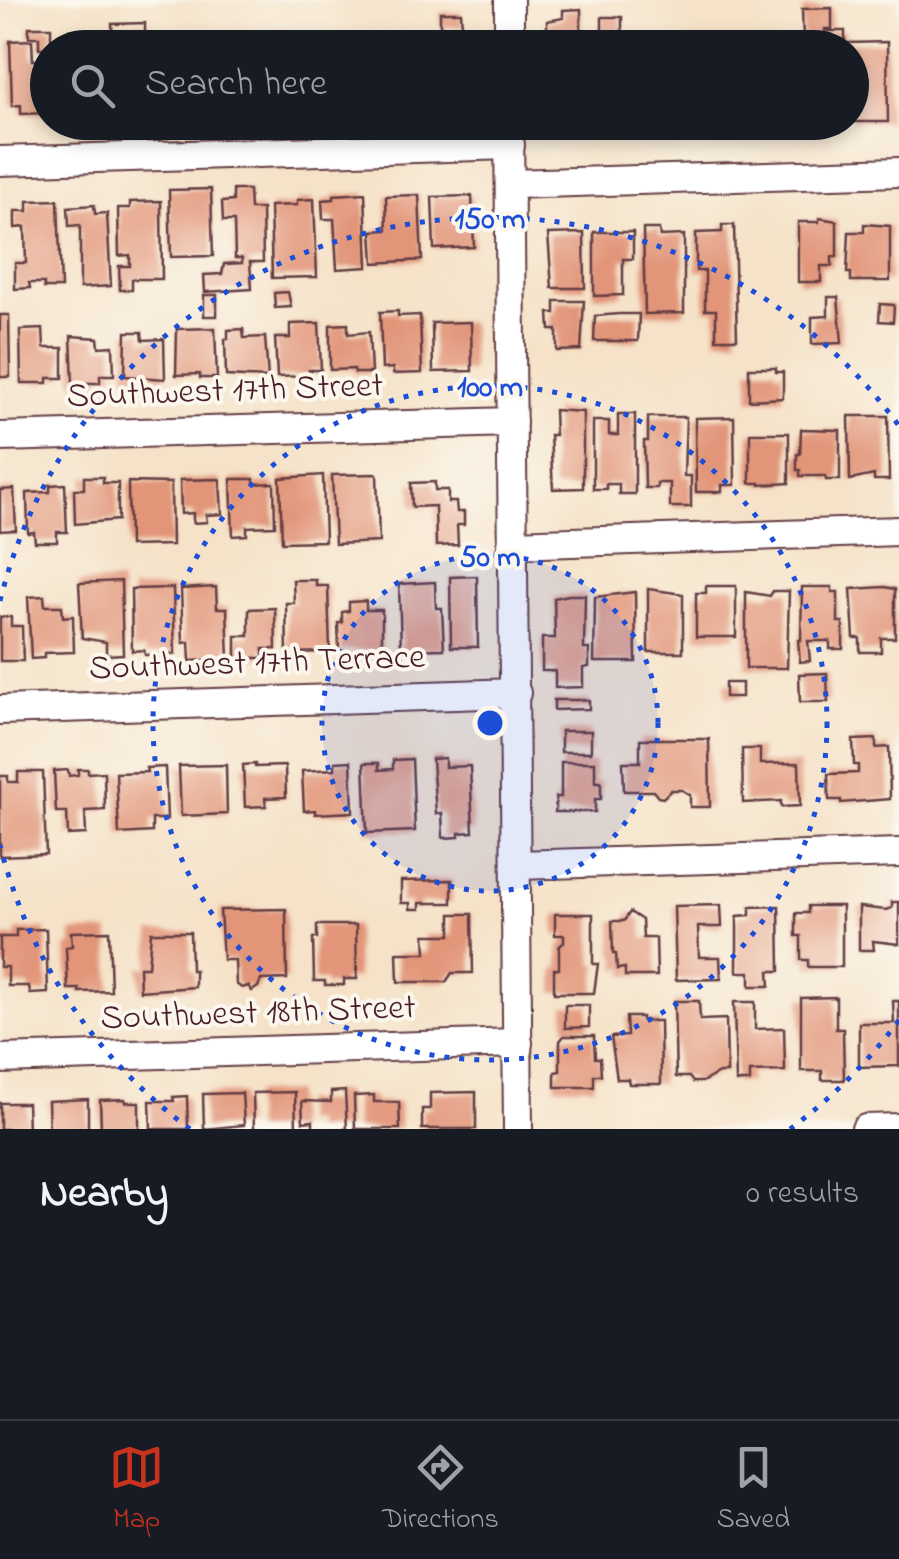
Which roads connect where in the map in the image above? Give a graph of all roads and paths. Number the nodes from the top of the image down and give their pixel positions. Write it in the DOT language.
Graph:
graph roads {
  1 [pos="509,0"];
  2 [pos="509,30"];
  3 [pos="397,140"];
  4 [pos="510,140"];
  5 [pos="0,161"];
  6 [pos="899,172"];
  7 [pos="510,184"];
  8 [pos="512,422"];
  9 [pos="0,437"];
  10 [pos="899,532"];
  11 [pos="512,544"];
  12 [pos="516,693"];
  13 [pos="0,710"];
  14 [pos="899,853"];
  15 [pos="517,865"];
  16 [pos="518,1043"];
  17 [pos="0,1060"];
  18 [pos="899,1128"];
  19 [pos="518,1129"];
  20 [pos="866,1129"];
  1 -- 2 [label="street"];
  3 -- 5 [label="street"];
  4 -- 7 [label="street"];
  6 -- 7 [label="street"];
  7 -- 8 [label="street"];
  8 -- 9 [label="street, Southwest 17th Street"];
  8 -- 11 [label="street"];
  10 -- 11 [label="street"];
  11 -- 12 [label="street"];
  12 -- 13 [label="street, Southwest 17th Terrace"];
  12 -- 15 [label="street"];
  14 -- 15 [label="street"];
  15 -- 16 [label="street"];
  16 -- 17 [label="street, Southwest 18th Street"];
  16 -- 19 [label="street"];
  18 -- 20 [label="street"];
}
